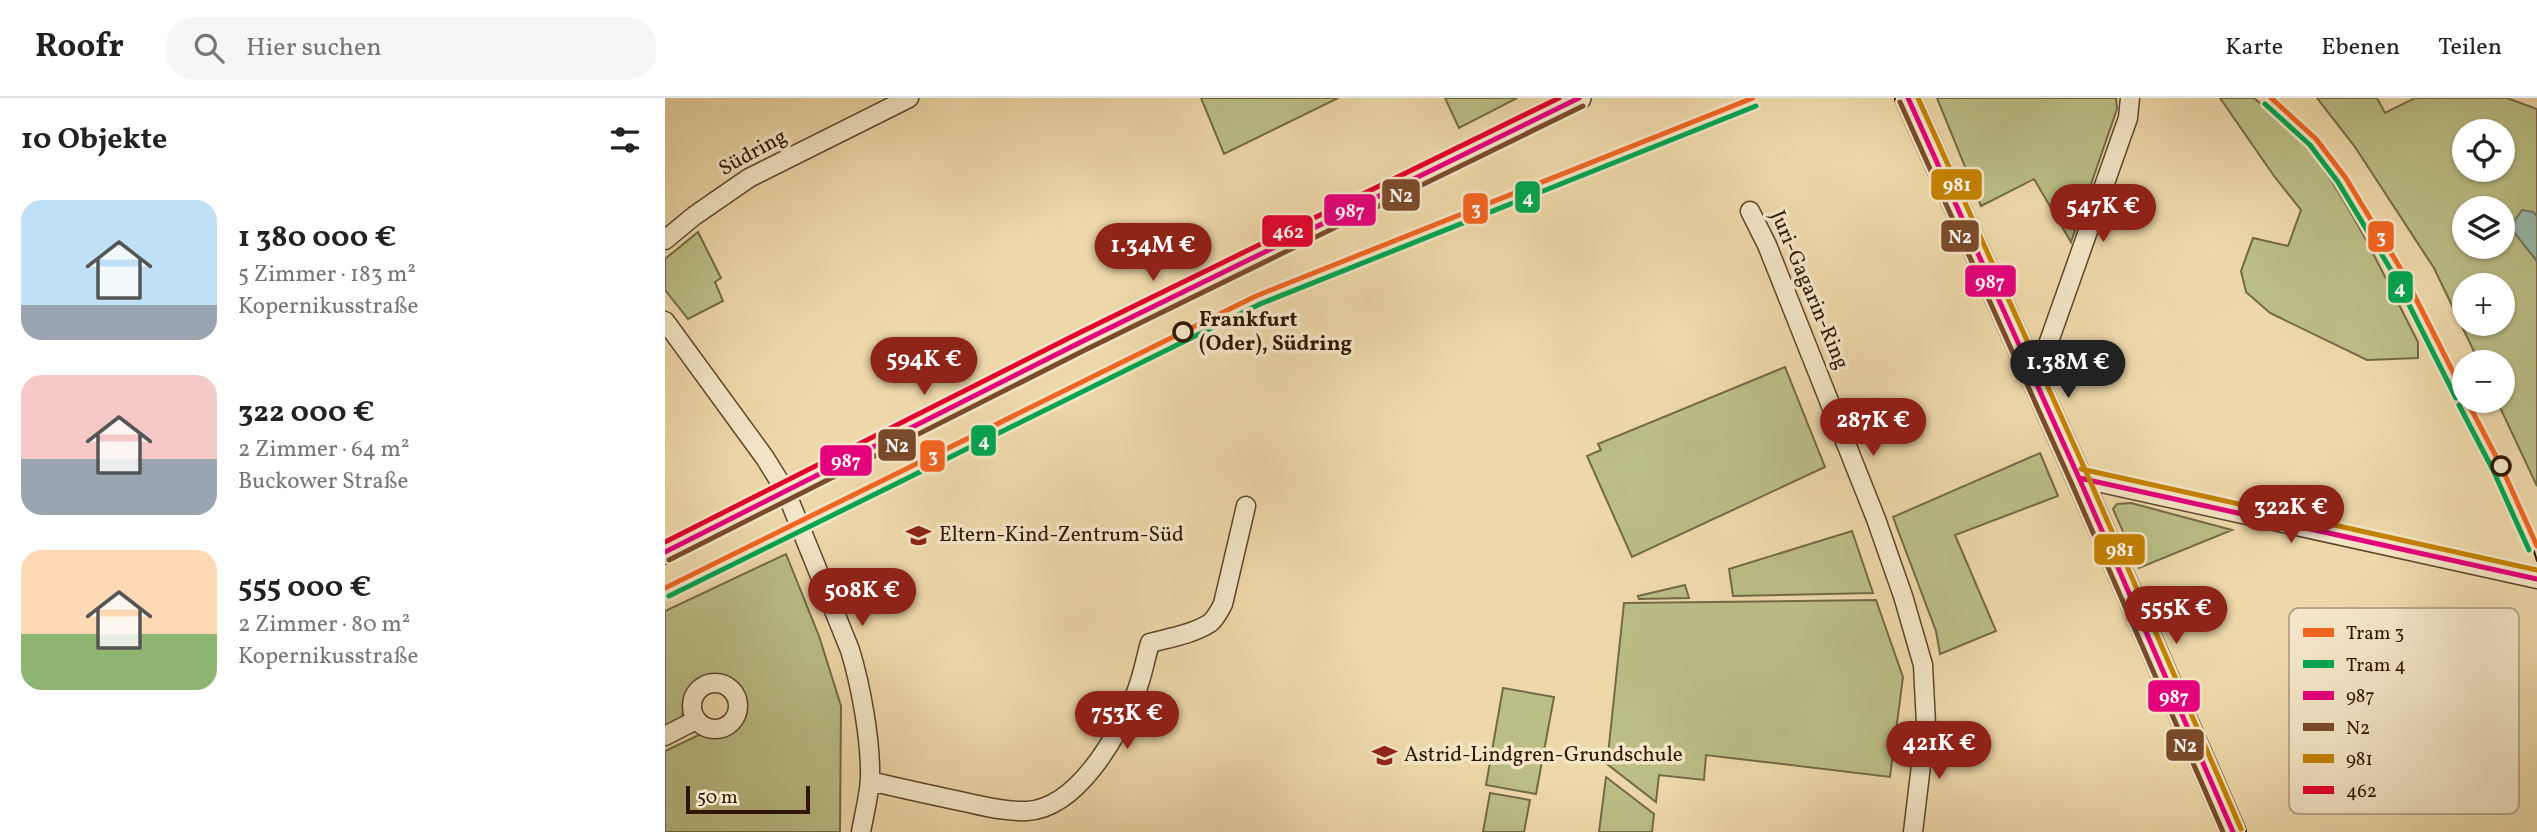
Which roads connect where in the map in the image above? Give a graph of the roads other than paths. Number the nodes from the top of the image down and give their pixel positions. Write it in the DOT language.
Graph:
graph roads {
  1 [pos="909,98"];
  2 [pos="1579,98"];
  3 [pos="1907,98"];
  4 [pos="2130,98"];
  5 [pos="1750,211"];
  6 [pos="665,240"];
  7 [pos="665,321"];
  8 [pos="2035,381"];
  9 [pos="2079,478"];
  10 [pos="786,492"];
  11 [pos="1245,506"];
  12 [pos="665,552"];
  13 [pos="2537,579"];
  14 [pos="696,720"];
  15 [pos="665,736"];
  16 [pos="870,781"];
  17 [pos="861,832"];
  18 [pos="1913,832"];
  19 [pos="2232,832"];
  1 -- 6 [label="street, Südring"];
  2 -- 10 [label="street"];
  3 -- 8 [label="main road"];
  4 -- 8 [label="street"];
  5 -- 18 [label="street, Juri-Gagarin-Ring"];
  7 -- 10 [label="street"];
  8 -- 9 [label="main road"];
  9 -- 13 [label="street"];
  9 -- 19 [label="main road"];
  10 -- 12 [label="street"];
  10 -- 16 [label="street"];
  11 -- 16 [label="street"];
  14 -- 15 [label="street"];
  16 -- 17 [label="street"];
}
